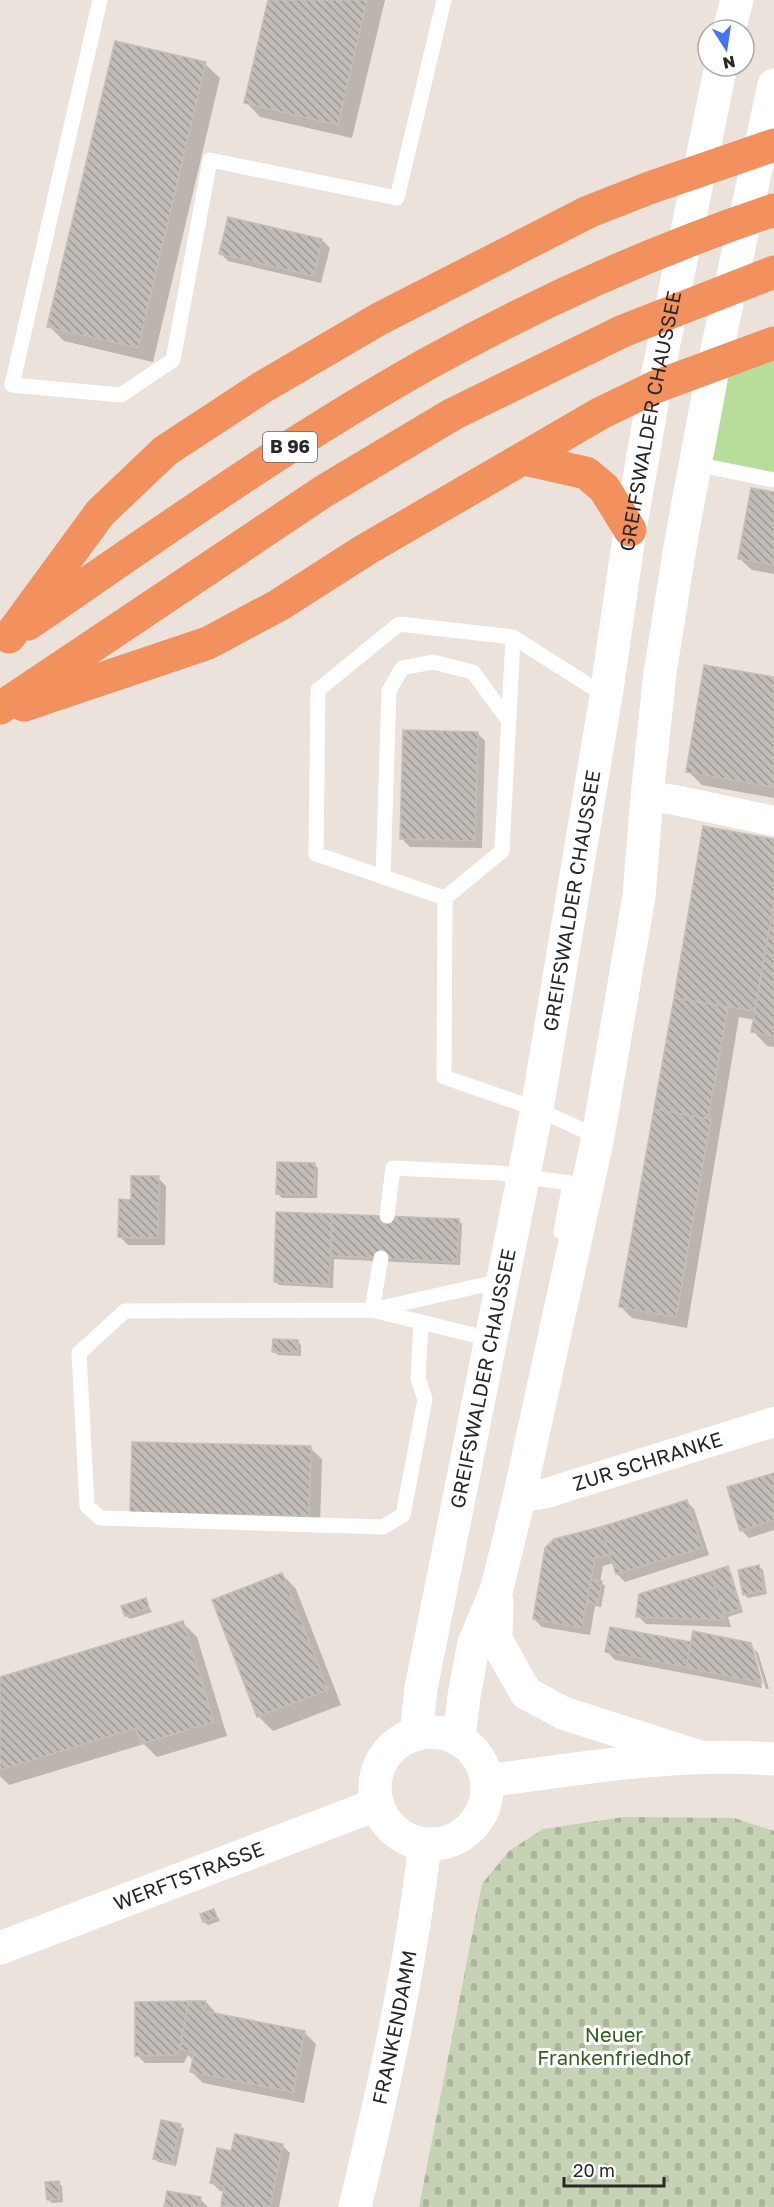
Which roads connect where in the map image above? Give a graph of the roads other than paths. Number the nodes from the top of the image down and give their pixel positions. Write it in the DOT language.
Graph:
graph roads {
  1 [pos="100,0"];
  2 [pos="444,0"];
  3 [pos="737,0"];
  4 [pos="732,18"];
  5 [pos="718,78"];
  6 [pos="774,85"];
  7 [pos="767,147"];
  8 [pos="699,171"];
  9 [pos="774,210"];
  10 [pos="774,272"];
  11 [pos="774,344"];
  12 [pos="714,364"];
  13 [pos="655,387"];
  14 [pos="524,459"];
  15 [pos="695,464"];
  16 [pos="774,480"];
  17 [pos="630,530"];
  18 [pos="513,637"];
  19 [pos="4,640"];
  20 [pos="606,696"];
  21 [pos="0,708"];
  22 [pos="0,713"];
  23 [pos="509,721"];
  24 [pos="647,796"];
  25 [pos="774,821"];
  26 [pos="382,877"];
  27 [pos="445,898"];
  28 [pos="537,1109"];
  29 [pos="598,1137"];
  30 [pos="523,1176"];
  31 [pos="387,1216"];
  32 [pos="381,1258"];
  33 [pos="501,1281"];
  34 [pos="567,1281"];
  35 [pos="372,1311"];
  36 [pos="421,1322"];
  37 [pos="490,1339"];
  38 [pos="774,1422"];
  39 [pos="519,1498"];
  40 [pos="497,1588"];
  41 [pos="417,1735"];
  42 [pos="459,1740"];
  43 [pos="700,1756"];
  44 [pos="774,1760"];
  45 [pos="487,1781"];
  46 [pos="378,1804"];
  47 [pos="425,1844"];
  48 [pos="0,1948"];
  49 [pos="355,2207"];
  1 -- 2 [label="lane"];
  3 -- 4 [label="main road"];
  5 -- 8 [label="main road, GREIFSWALDER CHAUSSEE"];
  6 -- 7 [label="main road"];
  7 -- 8 [label="highway"];
  7 -- 12 [label="main road"];
  8 -- 13 [label="main road, GREIFSWALDER CHAUSSEE"];
  8 -- 19 [label="highway"];
  9 -- 19 [label="highway, B 96"];
  10 -- 21 [label="highway, B 96"];
  11 -- 12 [label="highway"];
  12 -- 13 [label="highway"];
  12 -- 15 [label="main road"];
  13 -- 14 [label="highway"];
  13 -- 17 [label="main road, GREIFSWALDER CHAUSSEE"];
  14 -- 17 [label="highway"];
  14 -- 22 [label="highway"];
  15 -- 16 [label="lane"];
  15 -- 24 [label="main road"];
  17 -- 20 [label="main road, GREIFSWALDER CHAUSSEE"];
  18 -- 20 [label="lane"];
  18 -- 23 [label="lane"];
  18 -- 26 [label="lane"];
  20 -- 28 [label="main road, GREIFSWALDER CHAUSSEE"];
  23 -- 26 [label="lane"];
  23 -- 27 [label="lane"];
  24 -- 25 [label="street"];
  24 -- 29 [label="main road"];
  26 -- 27 [label="lane"];
  27 -- 28 [label="lane"];
  28 -- 29 [label="lane"];
  28 -- 30 [label="main road, GREIFSWALDER CHAUSSEE"];
  29 -- 34 [label="main road"];
  30 -- 31 [label="lane"];
  30 -- 33 [label="main road, GREIFSWALDER CHAUSSEE"];
  30 -- 34 [label="lane"];
  32 -- 35 [label="lane"];
  33 -- 35 [label="lane"];
  33 -- 37 [label="main road, GREIFSWALDER CHAUSSEE"];
  34 -- 39 [label="main road"];
  35 -- 36 [label="lane"];
  35 -- 36 [label="lane"];
  36 -- 37 [label="lane"];
  37 -- 41 [label="main road, GREIFSWALDER CHAUSSEE"];
  38 -- 39 [label="street, ZUR SCHRANKE"];
  39 -- 40 [label="main road"];
  40 -- 42 [label="main road"];
  40 -- 43 [label="main road"];
  41 -- 42 [label="main road"];
  41 -- 46 [label="main road"];
  42 -- 45 [label="main road"];
  43 -- 44 [label="main road"];
  43 -- 45 [label="main road"];
  45 -- 47 [label="main road"];
  46 -- 47 [label="main road"];
  46 -- 48 [label="main road, WERFTSTRASSE"];
  47 -- 49 [label="main road, FRANKENDAMM"];
}
